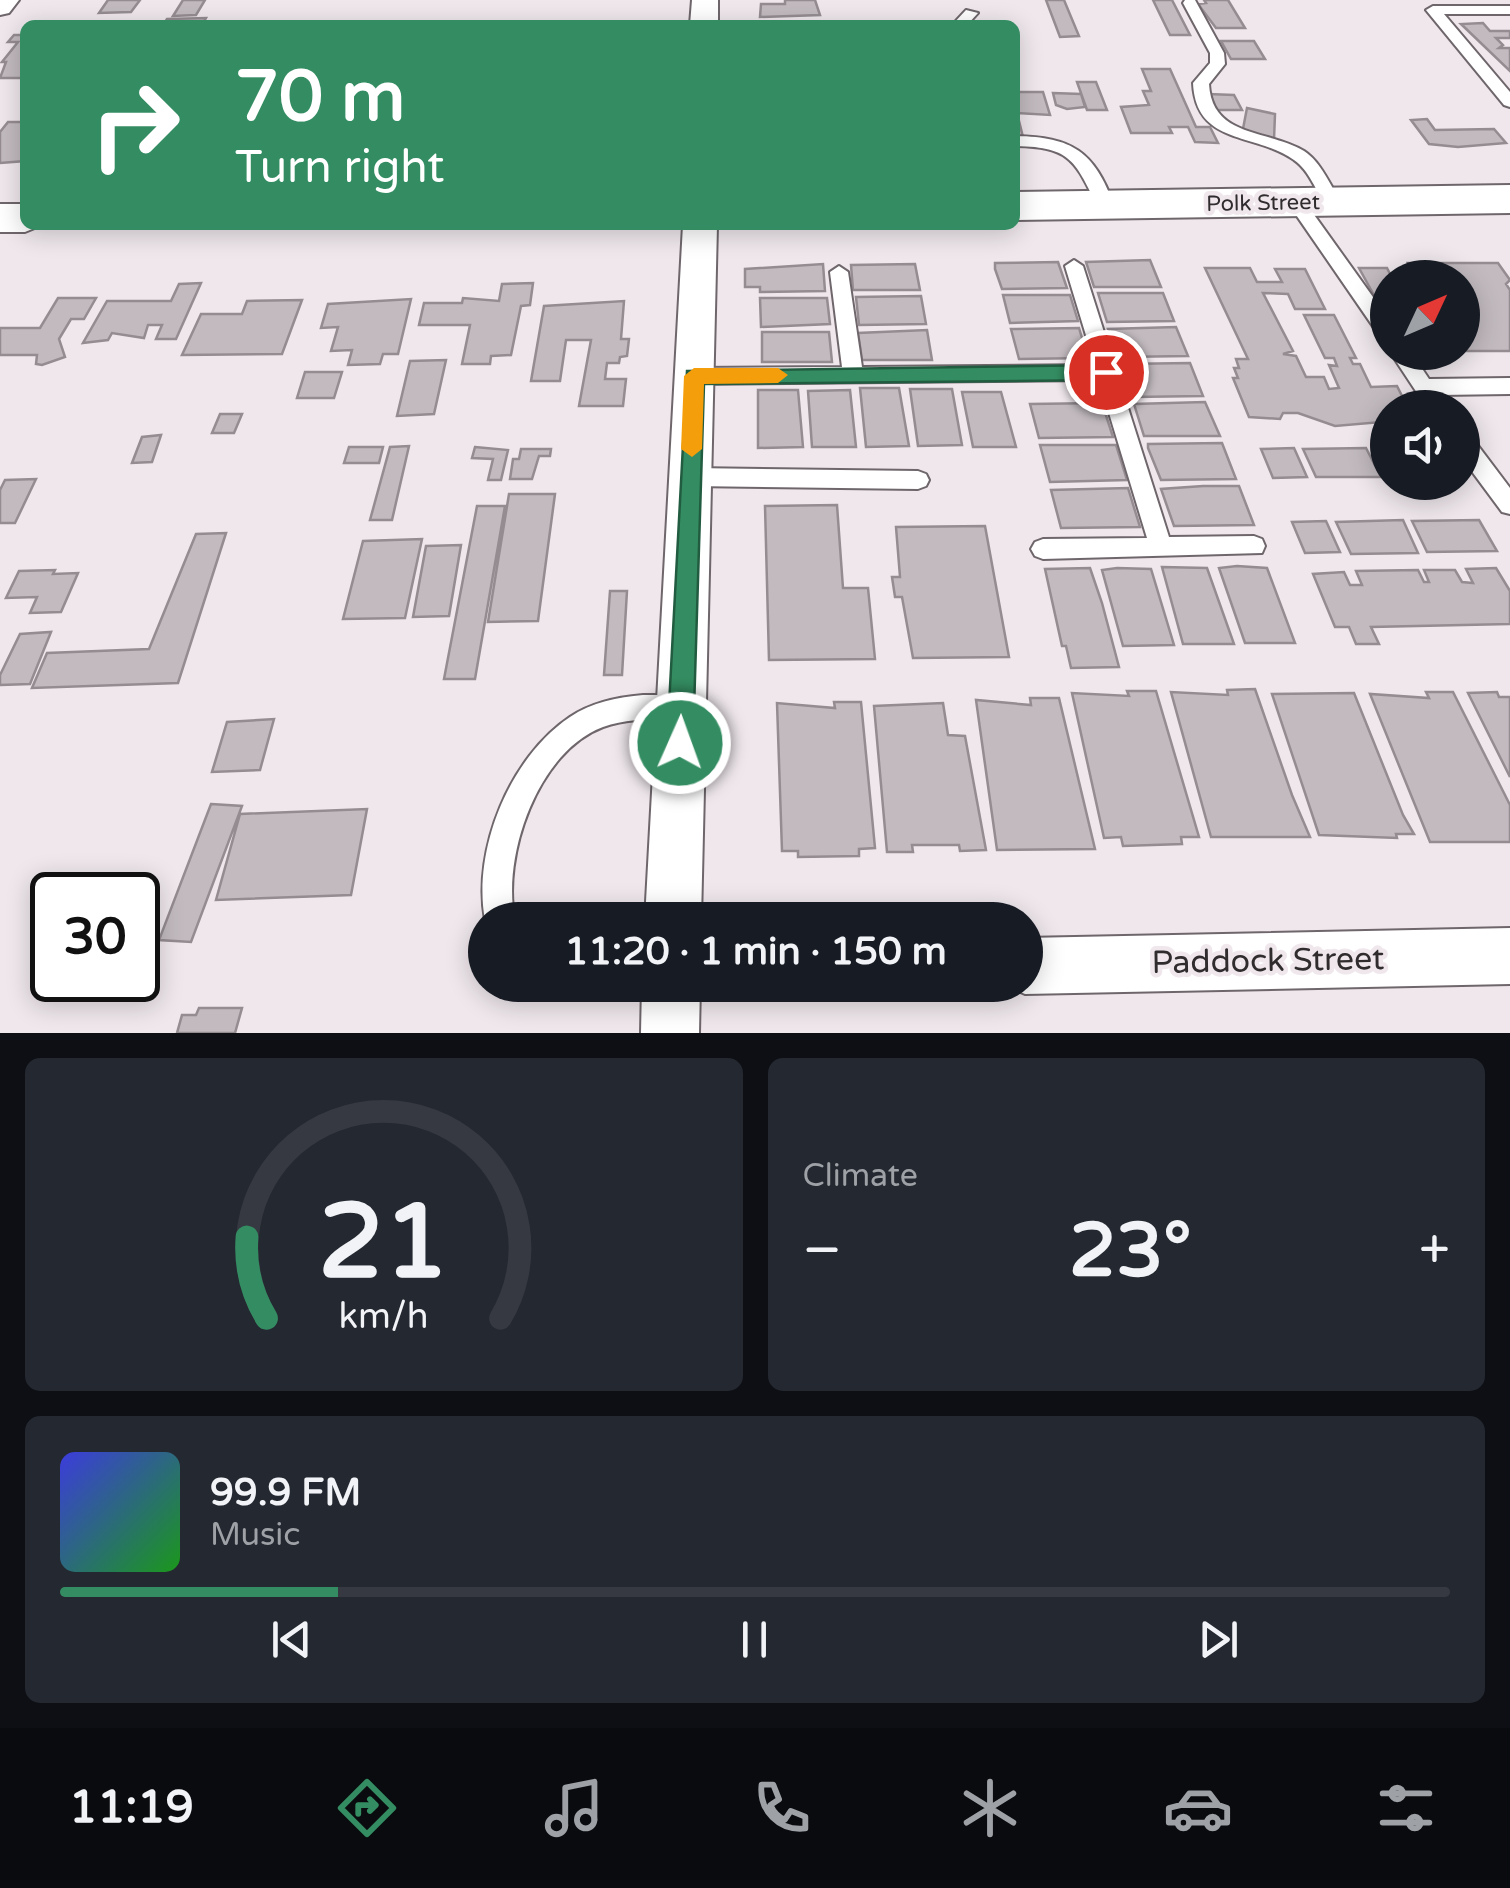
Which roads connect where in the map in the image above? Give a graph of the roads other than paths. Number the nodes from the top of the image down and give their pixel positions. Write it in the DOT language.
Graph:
graph roads {
  1 [pos="6,0"];
  2 [pos="1190,3"];
  3 [pos="0,7"];
  4 [pos="1510,10"];
  5 [pos="971,13"];
  6 [pos="964,20"];
  7 [pos="1510,102"];
  8 [pos="1020,142"];
  9 [pos="1510,199"];
  10 [pos="1314,202"];
  11 [pos="1105,204"];
  12 [pos="1020,206"];
  13 [pos="700,230"];
  14 [pos="1074,266"];
  15 [pos="839,272"];
  16 [pos="1370,301"];
  17 [pos="1412,370"];
  18 [pos="1106,372"];
  19 [pos="852,375"];
  20 [pos="694,376"];
  21 [pos="1510,386"];
  22 [pos="1423,388"];
  23 [pos="1480,465"];
  24 [pos="690,476"];
  25 [pos="918,480"];
  26 [pos="1510,505"];
  27 [pos="1254,546"];
  28 [pos="1160,547"];
  29 [pos="1043,549"];
  30 [pos="681,707"];
  31 [pos="493,902"];
  32 [pos="675,902"];
  33 [pos="1510,956"];
  34 [pos="1043,966"];
  35 [pos="671,1002"];
  36 [pos="670,1033"];
  1 -- 3 [label="street"];
  2 -- 10 [label="lane"];
  4 -- 7 [label="lane"];
  5 -- 6 [label="lane"];
  8 -- 11 [label="lane"];
  9 -- 10 [label="main road, Polk Street"];
  10 -- 11 [label="main road, Polk Street"];
  10 -- 16 [label="lane"];
  11 -- 12 [label="main road, Polk Street"];
  13 -- 20 [label="street"];
  14 -- 18 [label="lane"];
  15 -- 19 [label="lane"];
  17 -- 22 [label="lane"];
  18 -- 19 [label="lane"];
  18 -- 28 [label="lane"];
  19 -- 20 [label="lane"];
  20 -- 24 [label="street"];
  21 -- 22 [label="lane"];
  23 -- 26 [label="lane"];
  24 -- 25 [label="lane"];
  24 -- 30 [label="street"];
  27 -- 28 [label="lane"];
  28 -- 29 [label="lane"];
  30 -- 31 [label="lane"];
  30 -- 32 [label="street"];
  33 -- 34 [label="street, Paddock Street"];
  35 -- 36 [label="street"];
}
